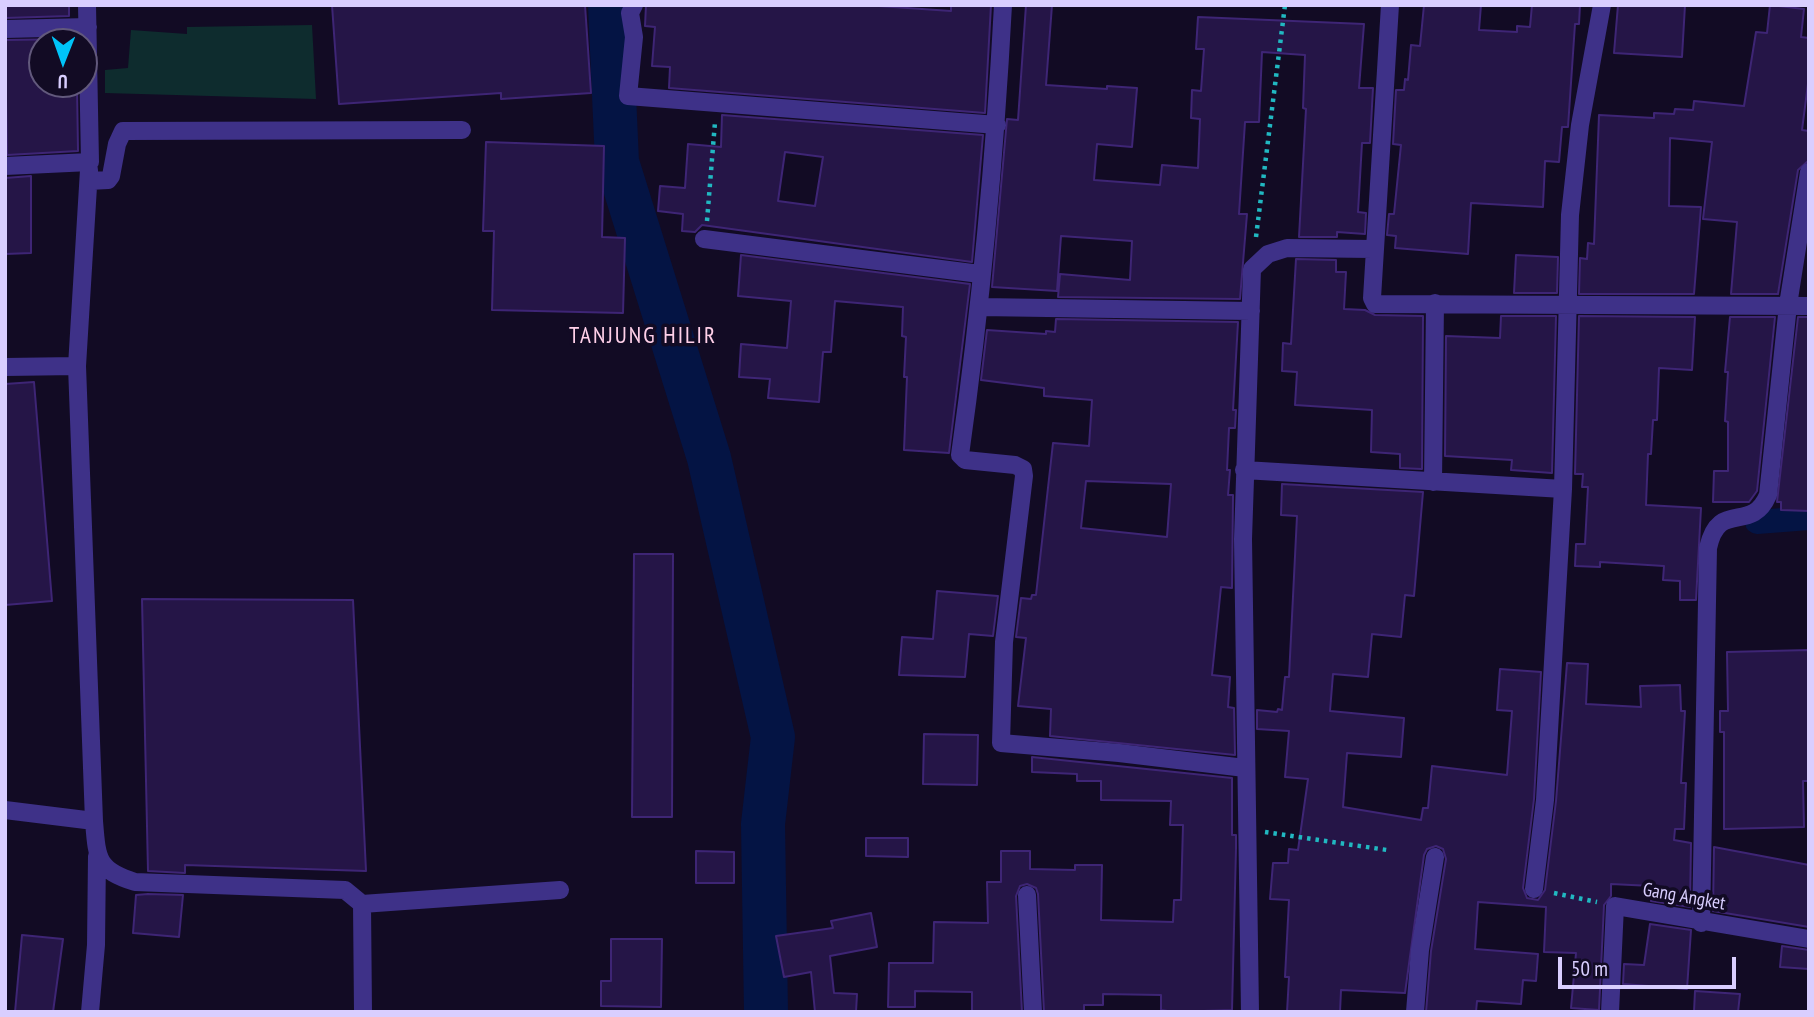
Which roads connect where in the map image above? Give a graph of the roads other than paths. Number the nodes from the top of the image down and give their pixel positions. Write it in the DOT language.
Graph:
graph roads {
  1 [pos="87,5"];
  2 [pos="634,5"];
  3 [pos="1003,5"];
  4 [pos="1390,5"];
  5 [pos="1602,5"];
  6 [pos="88,27"];
  7 [pos="5,29"];
  8 [pos="997,125"];
  9 [pos="462,130"];
  10 [pos="90,162"];
  11 [pos="5,166"];
  12 [pos="1809,172"];
  13 [pos="89,181"];
  14 [pos="704,239"];
  15 [pos="1373,249"];
  16 [pos="981,274"];
  17 [pos="1435,303"];
  18 [pos="1569,303"];
  19 [pos="1788,305"];
  20 [pos="1809,306"];
  21 [pos="980,307"];
  22 [pos="1251,311"];
  23 [pos="77,366"];
  24 [pos="5,367"];
  25 [pos="1244,470"];
  26 [pos="1433,482"];
  27 [pos="1563,489"];
  28 [pos="1245,768"];
  29 [pos="5,810"];
  30 [pos="94,821"];
  31 [pos="97,856"];
  32 [pos="1435,857"];
  33 [pos="1534,889"];
  34 [pos="560,890"];
  35 [pos="1027,895"];
  36 [pos="362,904"];
  37 [pos="1701,923"];
  38 [pos="1809,939"];
  39 [pos="90,1012"];
  40 [pos="363,1012"];
  41 [pos="1033,1012"];
  42 [pos="1250,1012"];
  43 [pos="1415,1012"];
  44 [pos="1610,1012"];
  1 -- 6 [label="street"];
  2 -- 8 [label="street"];
  3 -- 8 [label="street"];
  4 -- 15 [label="street"];
  5 -- 18 [label="street"];
  6 -- 7 [label="street"];
  6 -- 10 [label="street"];
  8 -- 16 [label="street"];
  9 -- 13 [label="street"];
  10 -- 11 [label="street"];
  10 -- 13 [label="street"];
  12 -- 19 [label="street"];
  13 -- 23 [label="street"];
  14 -- 16 [label="street"];
  15 -- 17 [label="street"];
  15 -- 22 [label="street"];
  16 -- 21 [label="street"];
  17 -- 18 [label="street"];
  17 -- 26 [label="street"];
  18 -- 19 [label="street"];
  18 -- 27 [label="street"];
  19 -- 20 [label="street"];
  19 -- 37 [label="street"];
  21 -- 22 [label="street"];
  21 -- 28 [label="street"];
  22 -- 25 [label="street"];
  23 -- 24 [label="street"];
  23 -- 30 [label="street"];
  25 -- 26 [label="street"];
  25 -- 28 [label="street"];
  26 -- 27 [label="street"];
  27 -- 33 [label="street"];
  28 -- 42 [label="street"];
  29 -- 30 [label="street"];
  30 -- 31 [label="street"];
  31 -- 36 [label="street"];
  31 -- 39 [label="street"];
  32 -- 43 [label="street"];
  34 -- 36 [label="street"];
  35 -- 41 [label="street"];
  36 -- 40 [label="street"];
  37 -- 38 [label="street, Gang Angket"];
  37 -- 44 [label="street, Gang Angket"];
}
